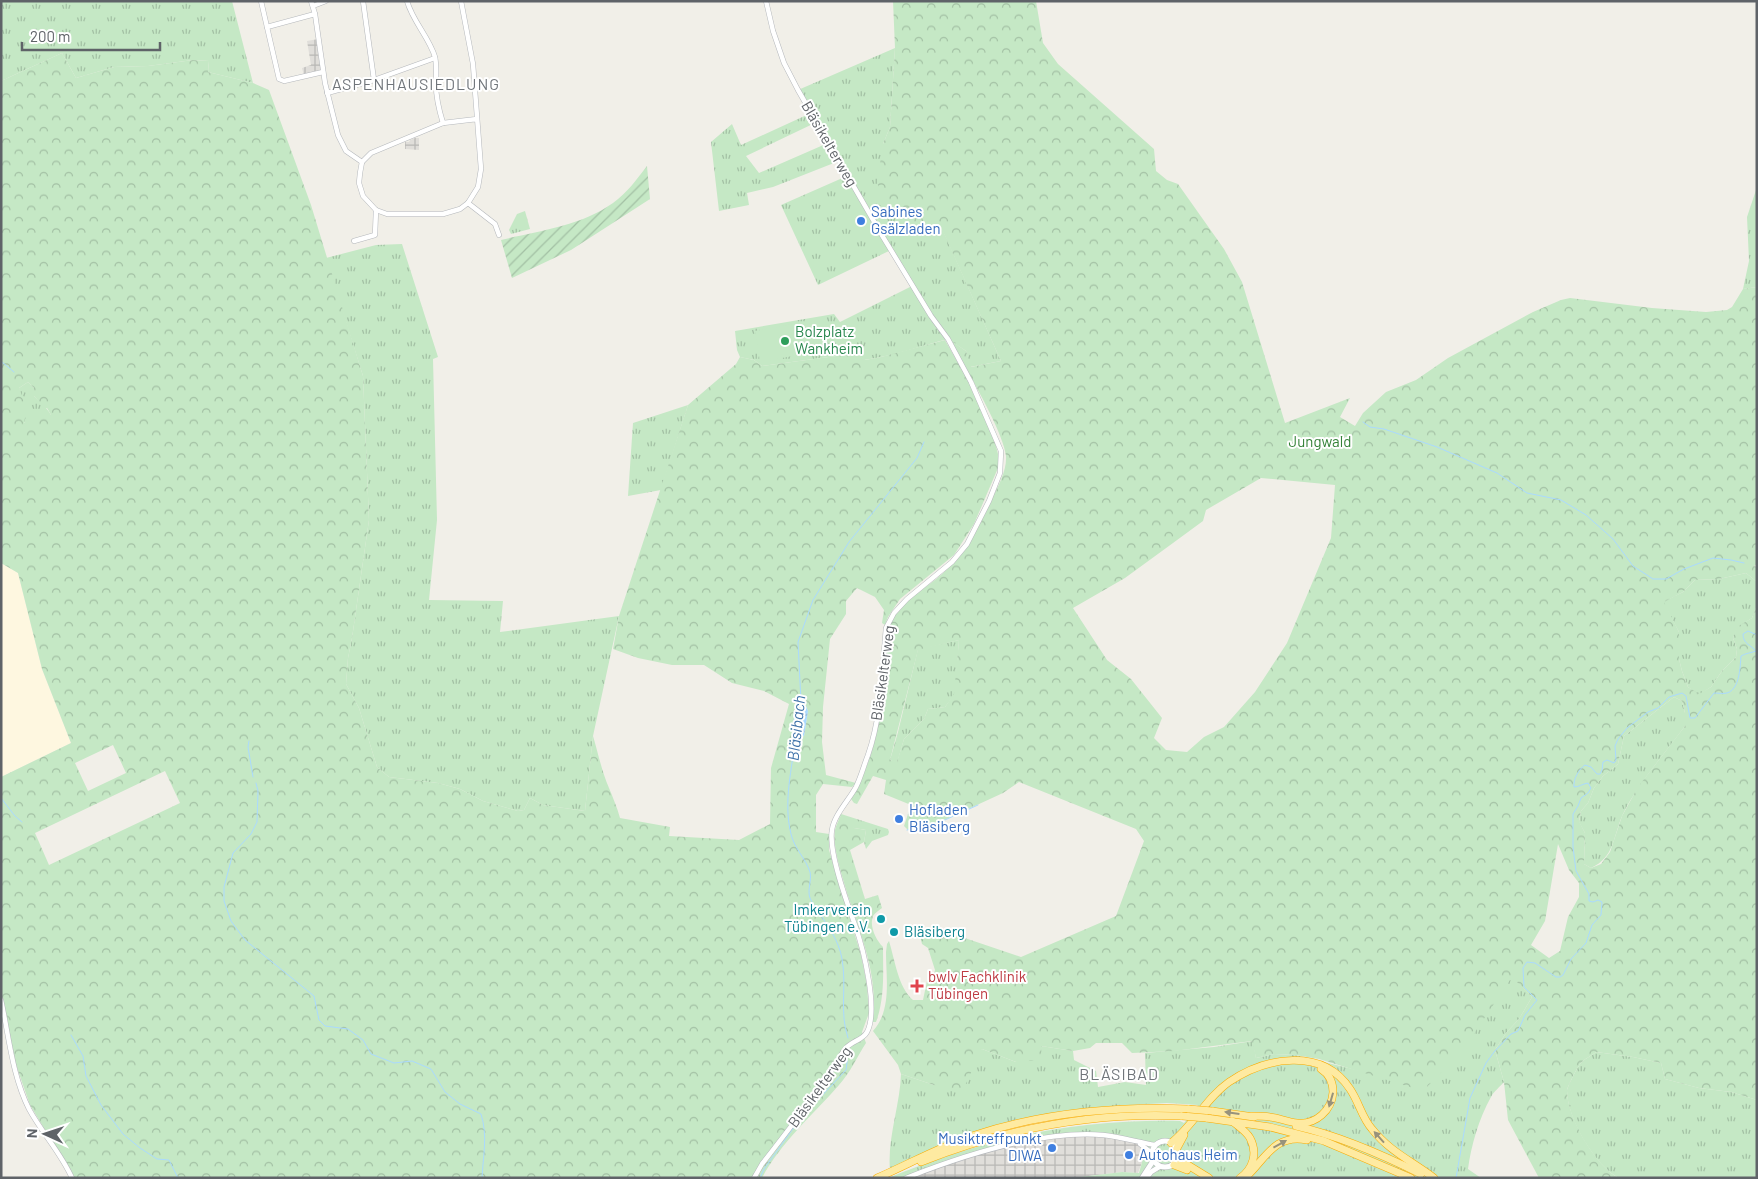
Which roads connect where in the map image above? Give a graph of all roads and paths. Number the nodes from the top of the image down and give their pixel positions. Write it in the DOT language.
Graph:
graph roads {
  1 [pos="260,1"];
  2 [pos="326,1"];
  3 [pos="363,1"];
  4 [pos="408,1"];
  5 [pos="461,1"];
  6 [pos="766,1"];
  7 [pos="312,4"];
  8 [pos="315,14"];
  9 [pos="267,27"];
  10 [pos="435,58"];
  11 [pos="323,72"];
  12 [pos="374,80"];
  13 [pos="327,94"];
  14 [pos="477,119"];
  15 [pos="443,123"];
  16 [pos="362,162"];
  17 [pos="468,203"];
  18 [pos="376,210"];
  19 [pos="499,235"];
  20 [pos="354,241"];
  21 [pos="1,1000"];
  22 [pos="1251,1116"];
  23 [pos="1232,1121"];
  24 [pos="1139,1143"];
  25 [pos="1155,1145"];
  26 [pos="1174,1145"];
  27 [pos="1345,1149"];
  28 [pos="1152,1153"];
  29 [pos="1153,1161"];
  30 [pos="1176,1162"];
  31 [pos="1159,1167"];
  32 [pos="72,1178"];
  33 [pos="754,1178"];
  34 [pos="877,1178"];
  35 [pos="884,1178"];
  36 [pos="906,1178"];
  37 [pos="1142,1178"];
  38 [pos="1146,1178"];
  39 [pos="1202,1178"];
  40 [pos="1209,1178"];
  41 [pos="1240,1178"];
  42 [pos="1246,1178"];
  43 [pos="1411,1178"];
  44 [pos="1428,1178"];
  45 [pos="1434,1178"];
  1 -- 9 [label="street"];
  2 -- 7 [label="street"];
  3 -- 12 [label="street"];
  4 -- 10 [label="street"];
  5 -- 14 [label="street"];
  6 -- 33 [label="street, Bläsikelterweg"];
  7 -- 8 [label="street"];
  8 -- 9 [label="street"];
  8 -- 11 [label="street"];
  9 -- 11 [label="street"];
  10 -- 12 [label="street"];
  10 -- 15 [label="street"];
  11 -- 13 [label="street"];
  12 -- 13 [label="street"];
  13 -- 16 [label="street"];
  14 -- 15 [label="street"];
  14 -- 17 [label="street"];
  15 -- 16 [label="street"];
  16 -- 18 [label="street"];
  17 -- 18 [label="street"];
  17 -- 19 [label="street"];
  18 -- 20 [label="street"];
  21 -- 32 [label="street"];
  26 -- 22 [label="highway, one-way"];
  22 -- 34 [label="highway, one-way, bridge"];
  22 -- 44 [label="highway"];
  23 -- 27 [label="highway"];
  23 -- 35 [label="highway, bridge"];
  23 -- 41 [label="highway"];
  24 -- 25 [label="street"];
  24 -- 28 [label="street"];
  24 -- 36 [label="street"];
  25 -- 26 [label="street"];
  25 -- 28 [label="street"];
  26 -- 30 [label="street"];
  45 -- 26 [label="highway, one-way"];
  42 -- 27 [label="highway, one-way"];
  27 -- 43 [label="highway"];
  28 -- 29 [label="street"];
  29 -- 31 [label="street"];
  29 -- 37 [label="street"];
  30 -- 31 [label="street"];
  30 -- 39 [label="highway"];
  30 -- 40 [label="highway"];
  31 -- 38 [label="street"];
}
